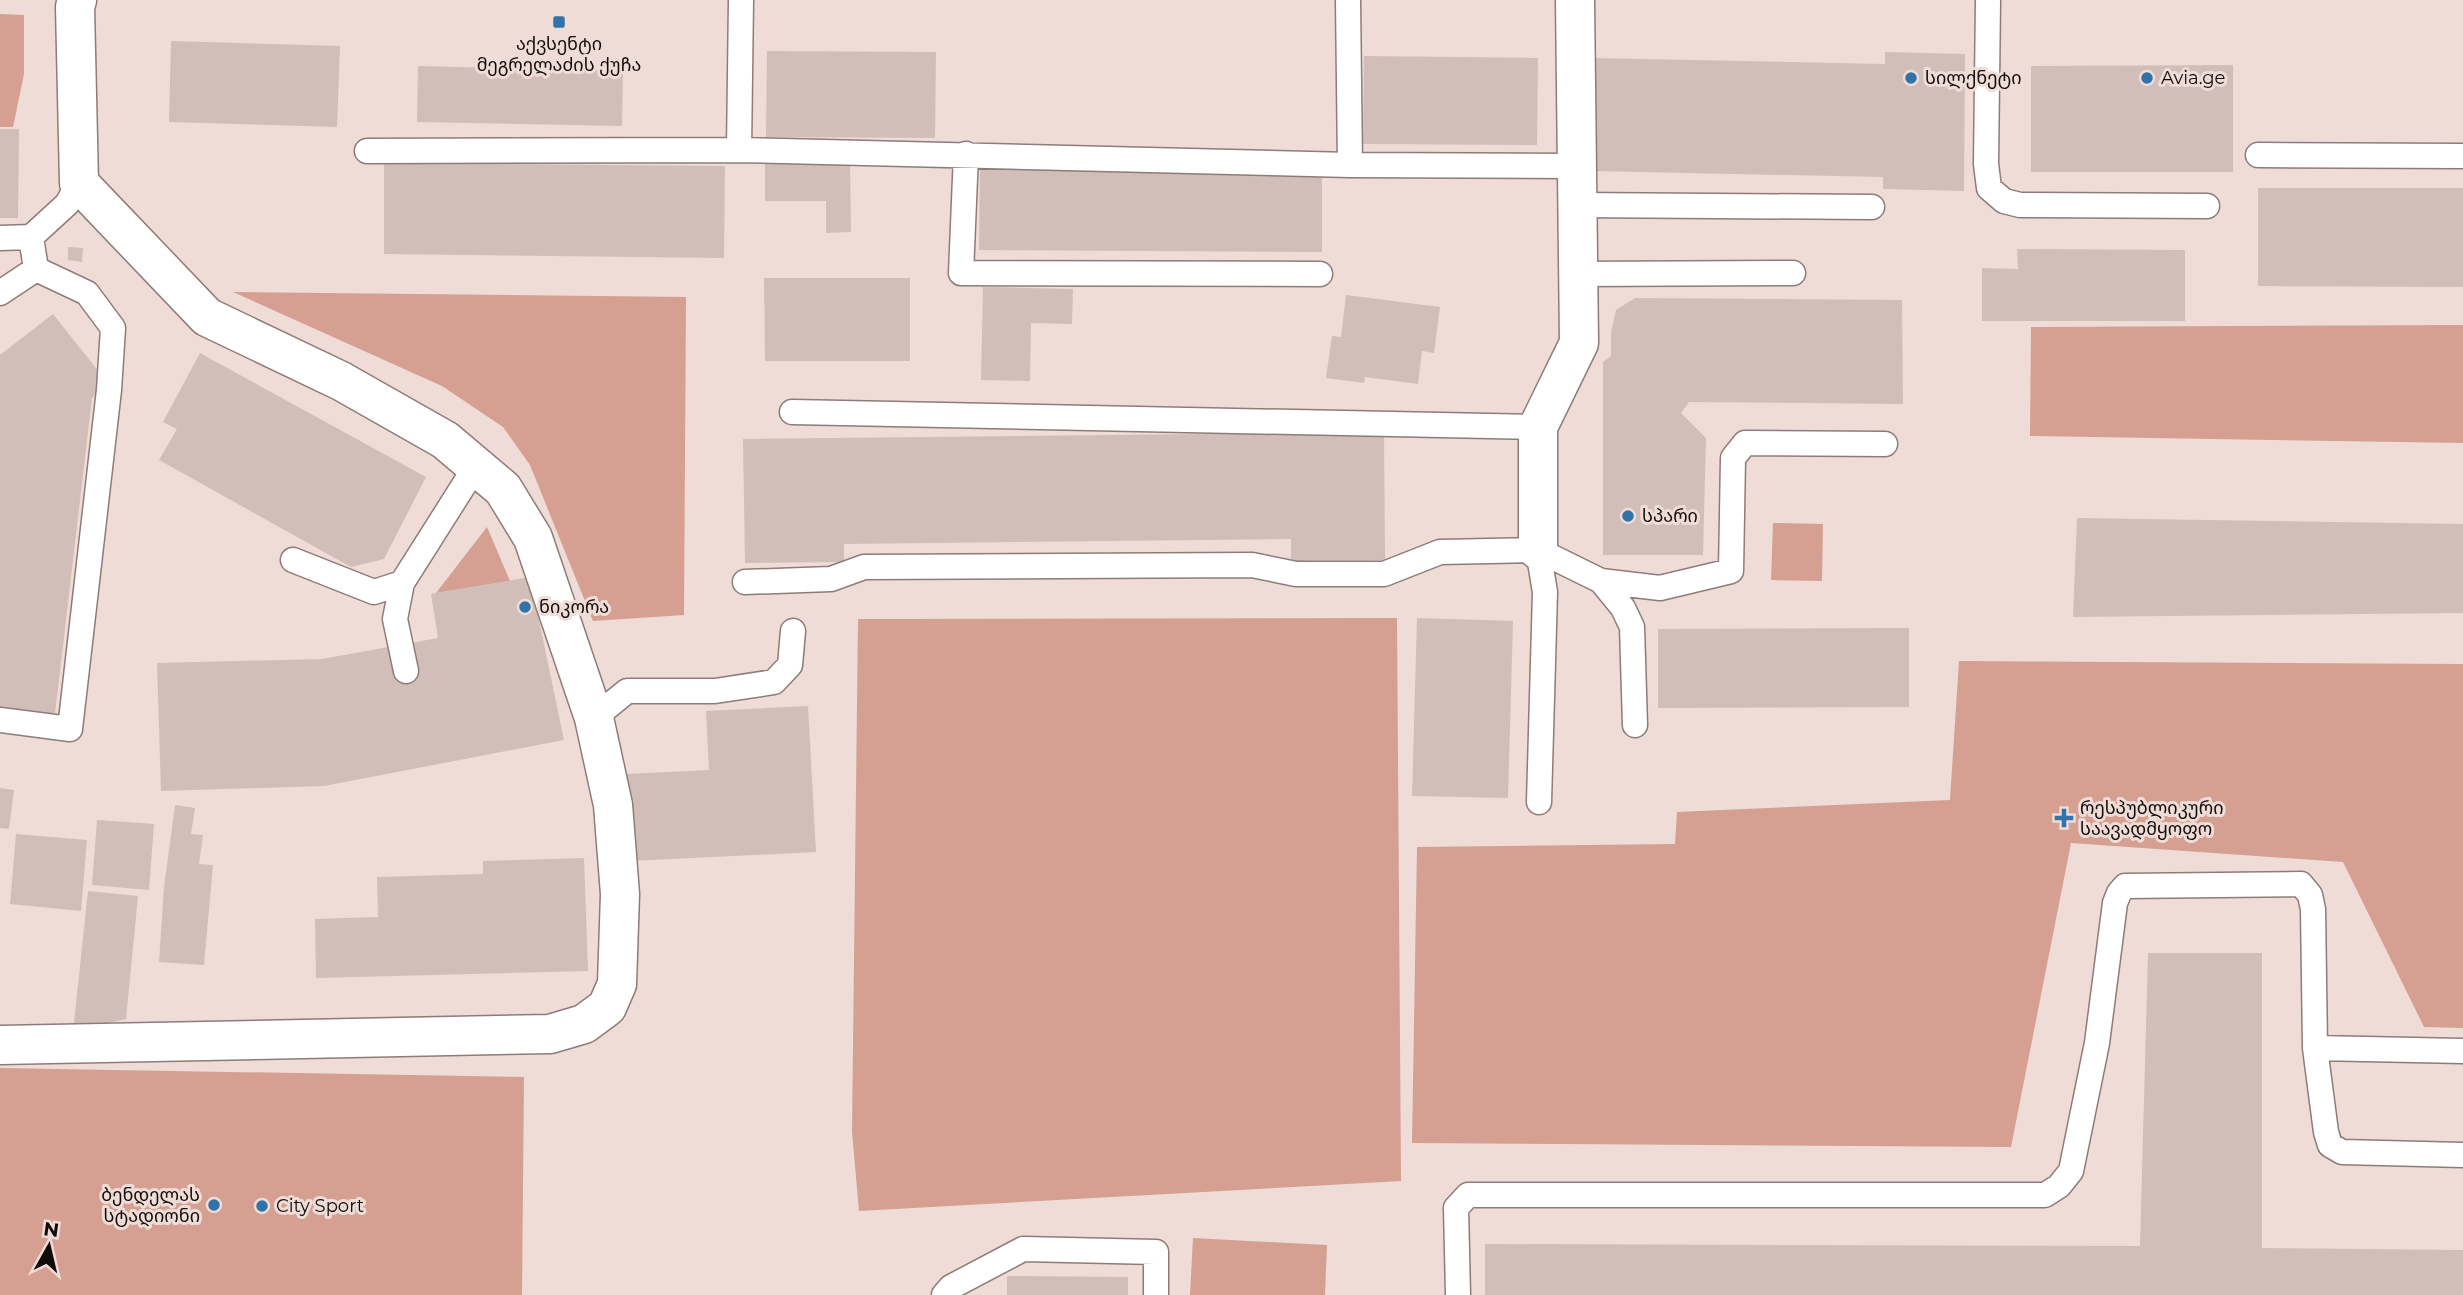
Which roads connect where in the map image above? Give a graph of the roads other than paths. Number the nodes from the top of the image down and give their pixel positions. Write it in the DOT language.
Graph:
graph roads {
  1 [pos="77,0"];
  2 [pos="741,0"];
  3 [pos="1348,0"];
  4 [pos="1575,0"];
  5 [pos="1988,0"];
  6 [pos="739,150"];
  7 [pos="367,151"];
  8 [pos="966,154"];
  9 [pos="2258,155"];
  10 [pos="2463,156"];
  11 [pos="1350,165"];
  12 [pos="1576,166"];
  13 [pos="79,183"];
  14 [pos="1577,205"];
  15 [pos="2207,206"];
  16 [pos="1872,207"];
  17 [pos="31,237"];
  18 [pos="0,238"];
  19 [pos="36,269"];
  20 [pos="1793,273"];
  21 [pos="1320,274"];
  22 [pos="1578,274"];
  23 [pos="0,293"];
  24 [pos="792,412"];
  25 [pos="1538,427"];
  26 [pos="1885,444"];
  27 [pos="476,466"];
  28 [pos="1538,550"];
  29 [pos="293,561"];
  30 [pos="1601,581"];
  31 [pos="745,582"];
  32 [pos="402,583"];
  33 [pos="793,631"];
  34 [pos="406,671"];
  35 [pos="594,718"];
  36 [pos="0,720"];
  37 [pos="1635,725"];
  38 [pos="1539,802"];
  39 [pos="0,1045"];
  40 [pos="2315,1048"];
  41 [pos="2463,1051"];
  42 [pos="2463,1155"];
  43 [pos="944,1295"];
  44 [pos="1156,1295"];
  45 [pos="1458,1295"];
  1 -- 13 [label="street"];
  2 -- 6 [label="lane"];
  3 -- 11 [label="lane"];
  4 -- 12 [label="street"];
  5 -- 15 [label="lane"];
  6 -- 7 [label="lane"];
  6 -- 8 [label="lane"];
  8 -- 11 [label="lane"];
  8 -- 21 [label="lane"];
  9 -- 10 [label="lane"];
  11 -- 12 [label="lane"];
  12 -- 14 [label="street"];
  13 -- 17 [label="lane"];
  13 -- 27 [label="street"];
  14 -- 16 [label="lane"];
  14 -- 22 [label="street"];
  17 -- 18 [label="lane"];
  17 -- 19 [label="lane"];
  19 -- 23 [label="lane"];
  19 -- 36 [label="lane"];
  20 -- 22 [label="lane"];
  22 -- 25 [label="street"];
  24 -- 25 [label="lane"];
  25 -- 28 [label="street"];
  26 -- 30 [label="lane"];
  27 -- 32 [label="lane"];
  27 -- 35 [label="street"];
  28 -- 30 [label="lane"];
  28 -- 31 [label="lane"];
  28 -- 38 [label="lane"];
  29 -- 32 [label="lane"];
  30 -- 37 [label="lane"];
  32 -- 34 [label="lane"];
  33 -- 35 [label="lane"];
  35 -- 39 [label="street"];
  40 -- 41 [label="lane"];
  40 -- 42 [label="lane"];
  40 -- 45 [label="lane"];
  43 -- 44 [label="lane"];
}
